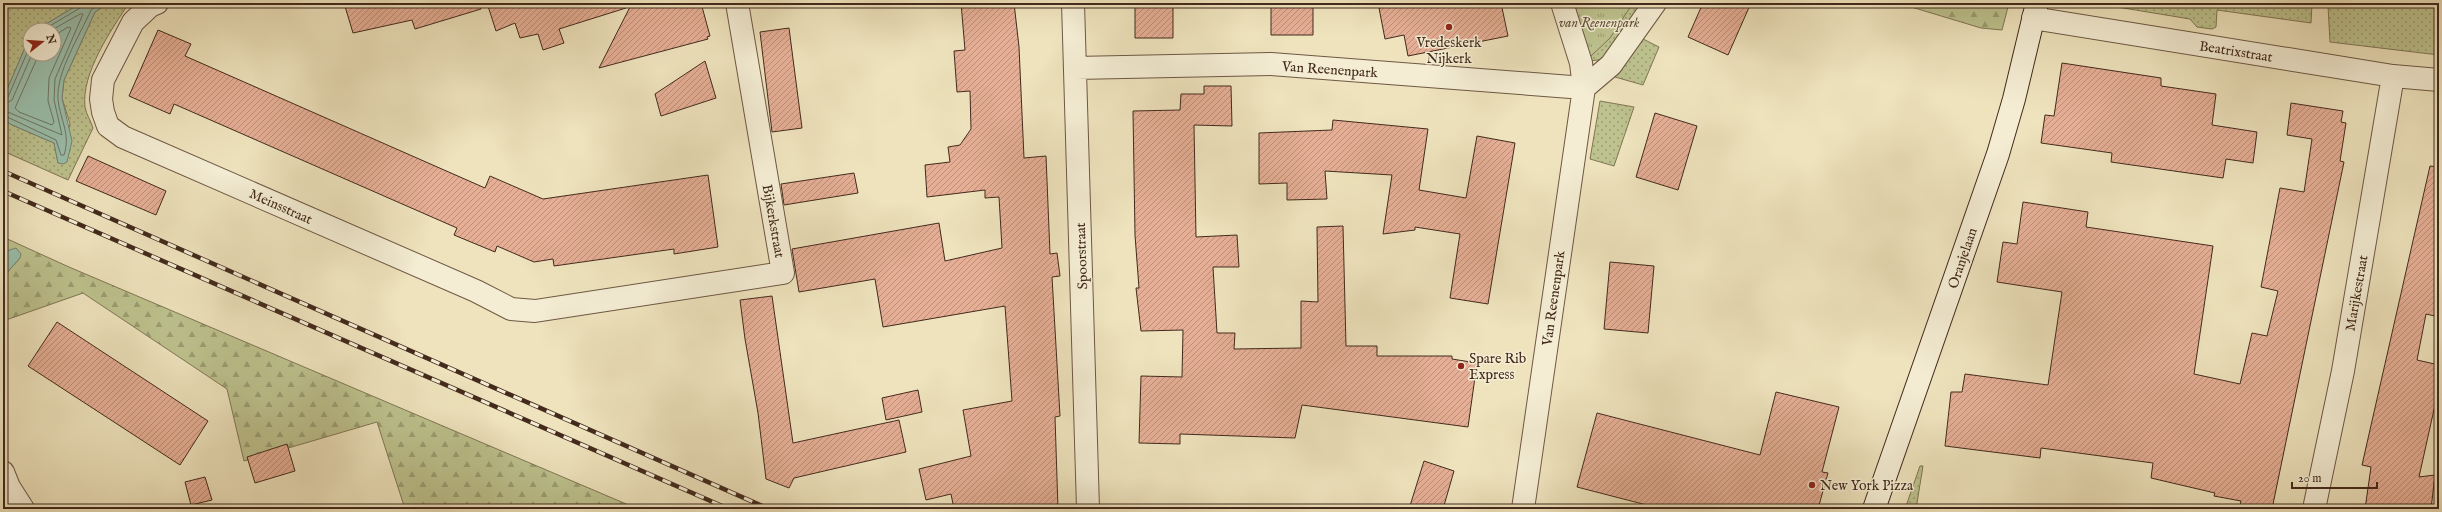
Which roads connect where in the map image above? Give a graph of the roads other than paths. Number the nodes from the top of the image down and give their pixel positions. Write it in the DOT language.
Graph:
graph roads {
  1 [pos="157,3"];
  2 [pos="737,3"];
  3 [pos="1073,3"];
  4 [pos="1562,3"];
  5 [pos="1655,3"];
  6 [pos="2035,11"];
  7 [pos="1075,68"];
  8 [pos="2393,76"];
  9 [pos="2439,80"];
  10 [pos="1584,88"];
  11 [pos="594,302"];
  12 [pos="3,472"];
  13 [pos="23,509"];
  14 [pos="1088,509"];
  15 [pos="1523,509"];
  16 [pos="1874,509"];
  17 [pos="2314,509"];
  1 -- 11 [label="street, Meinsstraat"];
  2 -- 11 [label="street, Bijkerkstraat"];
  3 -- 7 [label="street, Spoorstraat"];
  4 -- 10 [label="street, Van Reenenpark"];
  5 -- 10 [label="street"];
  6 -- 8 [label="street, Beatrixstraat"];
  6 -- 16 [label="street, Oranjelaan"];
  7 -- 10 [label="street, Van Reenenpark"];
  7 -- 14 [label="street, Spoorstraat"];
  8 -- 9 [label="street, Beatrixstraat"];
  8 -- 17 [label="street, Marijkestraat"];
  10 -- 15 [label="street, Van Reenenpark"];
  12 -- 13 [label="street"];
}
